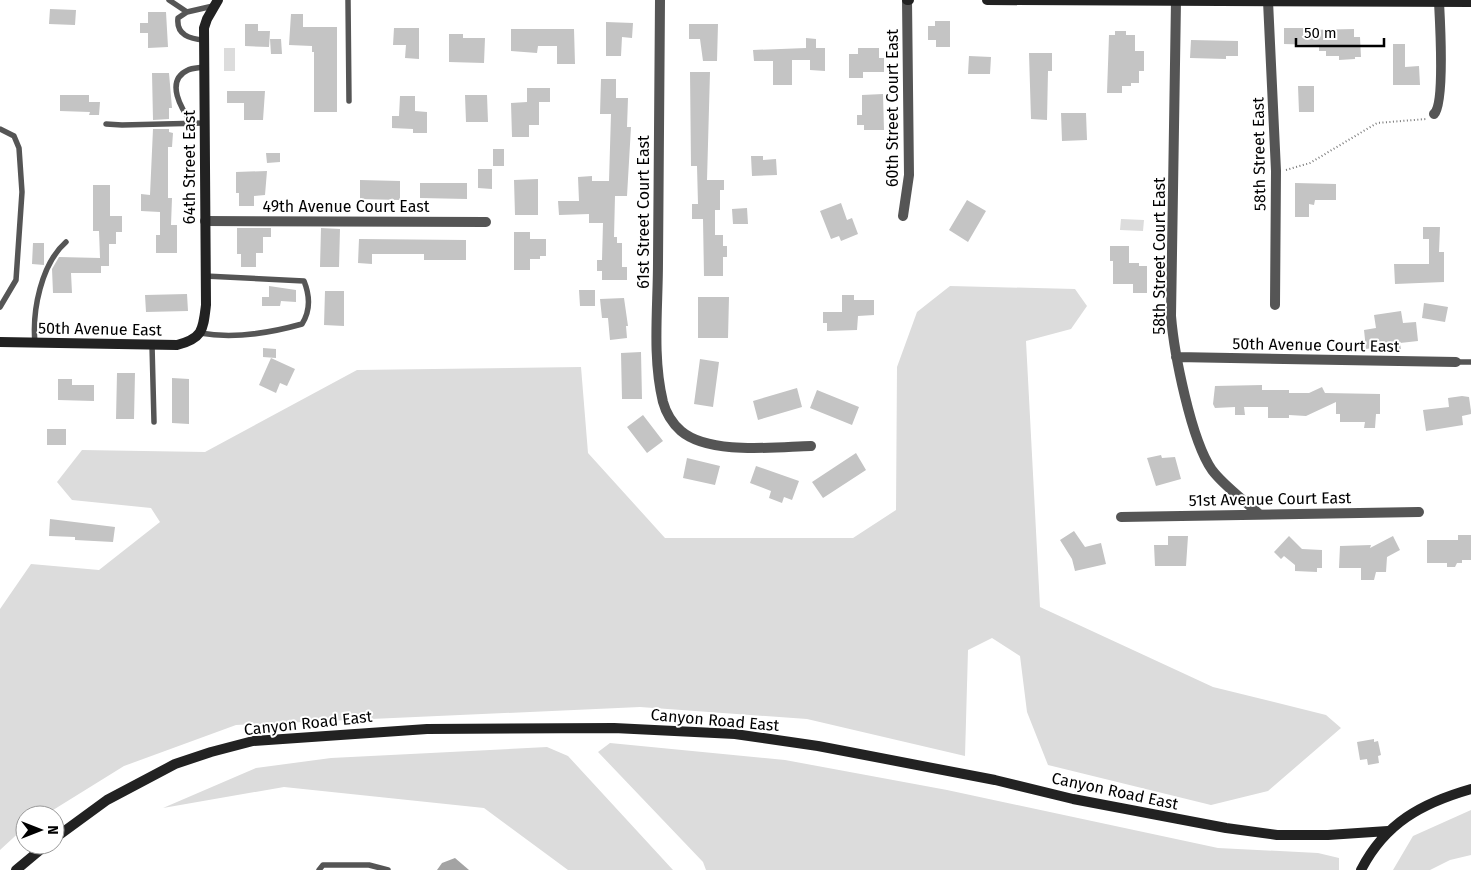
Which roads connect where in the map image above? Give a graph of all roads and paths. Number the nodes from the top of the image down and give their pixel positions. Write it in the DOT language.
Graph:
graph roads {
  1 [pos="169,0"];
  2 [pos="348,0"];
  3 [pos="660,0"];
  4 [pos="908,0"];
  5 [pos="986,0"];
  6 [pos="1095,0"];
  7 [pos="1176,1"];
  8 [pos="1268,1"];
  9 [pos="1408,1"];
  10 [pos="213,2"];
  11 [pos="1439,2"];
  12 [pos="1471,2"];
  13 [pos="187,12"];
  14 [pos="204,40"];
  15 [pos="204,67"];
  16 [pos="349,101"];
  17 [pos="1434,114"];
  18 [pos="192,123"];
  19 [pos="204,123"];
  20 [pos="106,124"];
  21 [pos="0,128"];
  22 [pos="1276,171"];
  23 [pos="903,216"];
  24 [pos="204,220"];
  25 [pos="486,222"];
  26 [pos="66,242"];
  27 [pos="205,276"];
  28 [pos="1274,306"];
  29 [pos="0,307"];
  30 [pos="199,335"];
  31 [pos="0,342"];
  32 [pos="36,343"];
  33 [pos="152,345"];
  34 [pos="1176,357"];
  35 [pos="1456,362"];
  36 [pos="1471,362"];
  37 [pos="154,422"];
  38 [pos="811,446"];
  39 [pos="1419,512"];
  40 [pos="1259,514"];
  41 [pos="1121,517"];
  42 [pos="1471,789"];
  43 [pos="65,831"];
  44 [pos="1388,831"];
  45 [pos="36,855"];
  46 [pos="22,868"];
  47 [pos="319,870"];
  48 [pos="388,870"];
  49 [pos="1361,870"];
  1 -- 13 [label="lane"];
  2 -- 16 [label="lane"];
  3 -- 38 [label="street, 61st Street Court East"];
  4 -- 23 [label="street, 60th Street Court East"];
  5 -- 6 [label="main road"];
  6 -- 7 [label="main road"];
  7 -- 8 [label="main road"];
  7 -- 34 [label="street, 58th Street Court East"];
  8 -- 9 [label="main road"];
  8 -- 22 [label="street, 58th Street East"];
  9 -- 11 [label="main road"];
  10 -- 13 [label="lane"];
  10 -- 14 [label="main road, 64th Street East"];
  11 -- 12 [label="main road"];
  11 -- 17 [label="street"];
  13 -- 14 [label="lane"];
  14 -- 15 [label="main road, 64th Street East"];
  15 -- 18 [label="lane"];
  15 -- 19 [label="main road, 64th Street East"];
  17 -- 22 [label="path"];
  18 -- 19 [label="lane"];
  18 -- 20 [label="lane"];
  19 -- 24 [label="main road, 64th Street East"];
  21 -- 29 [label="lane"];
  22 -- 28 [label="street, 58th Street East"];
  24 -- 25 [label="street, 49th Avenue Court East"];
  24 -- 27 [label="main road, 64th Street East"];
  26 -- 32 [label="lane"];
  27 -- 30 [label="main road, 64th Street East"];
  27 -- 30 [label="lane"];
  30 -- 33 [label="main road, 50th Avenue East"];
  31 -- 32 [label="main road, 50th Avenue East"];
  32 -- 33 [label="main road, 50th Avenue East"];
  33 -- 37 [label="lane"];
  34 -- 35 [label="street, 50th Avenue Court East"];
  34 -- 40 [label="street, 58th Street Court East"];
  35 -- 36 [label="lane"];
  39 -- 40 [label="street, 51st Avenue Court East"];
  40 -- 41 [label="street, 51st Avenue Court East"];
  42 -- 44 [label="main road"];
  43 -- 44 [label="main road, Canyon Road East"];
  44 -- 49 [label="main road"];
  45 -- 46 [label="main road"];
  47 -- 48 [label="lane"];
}
